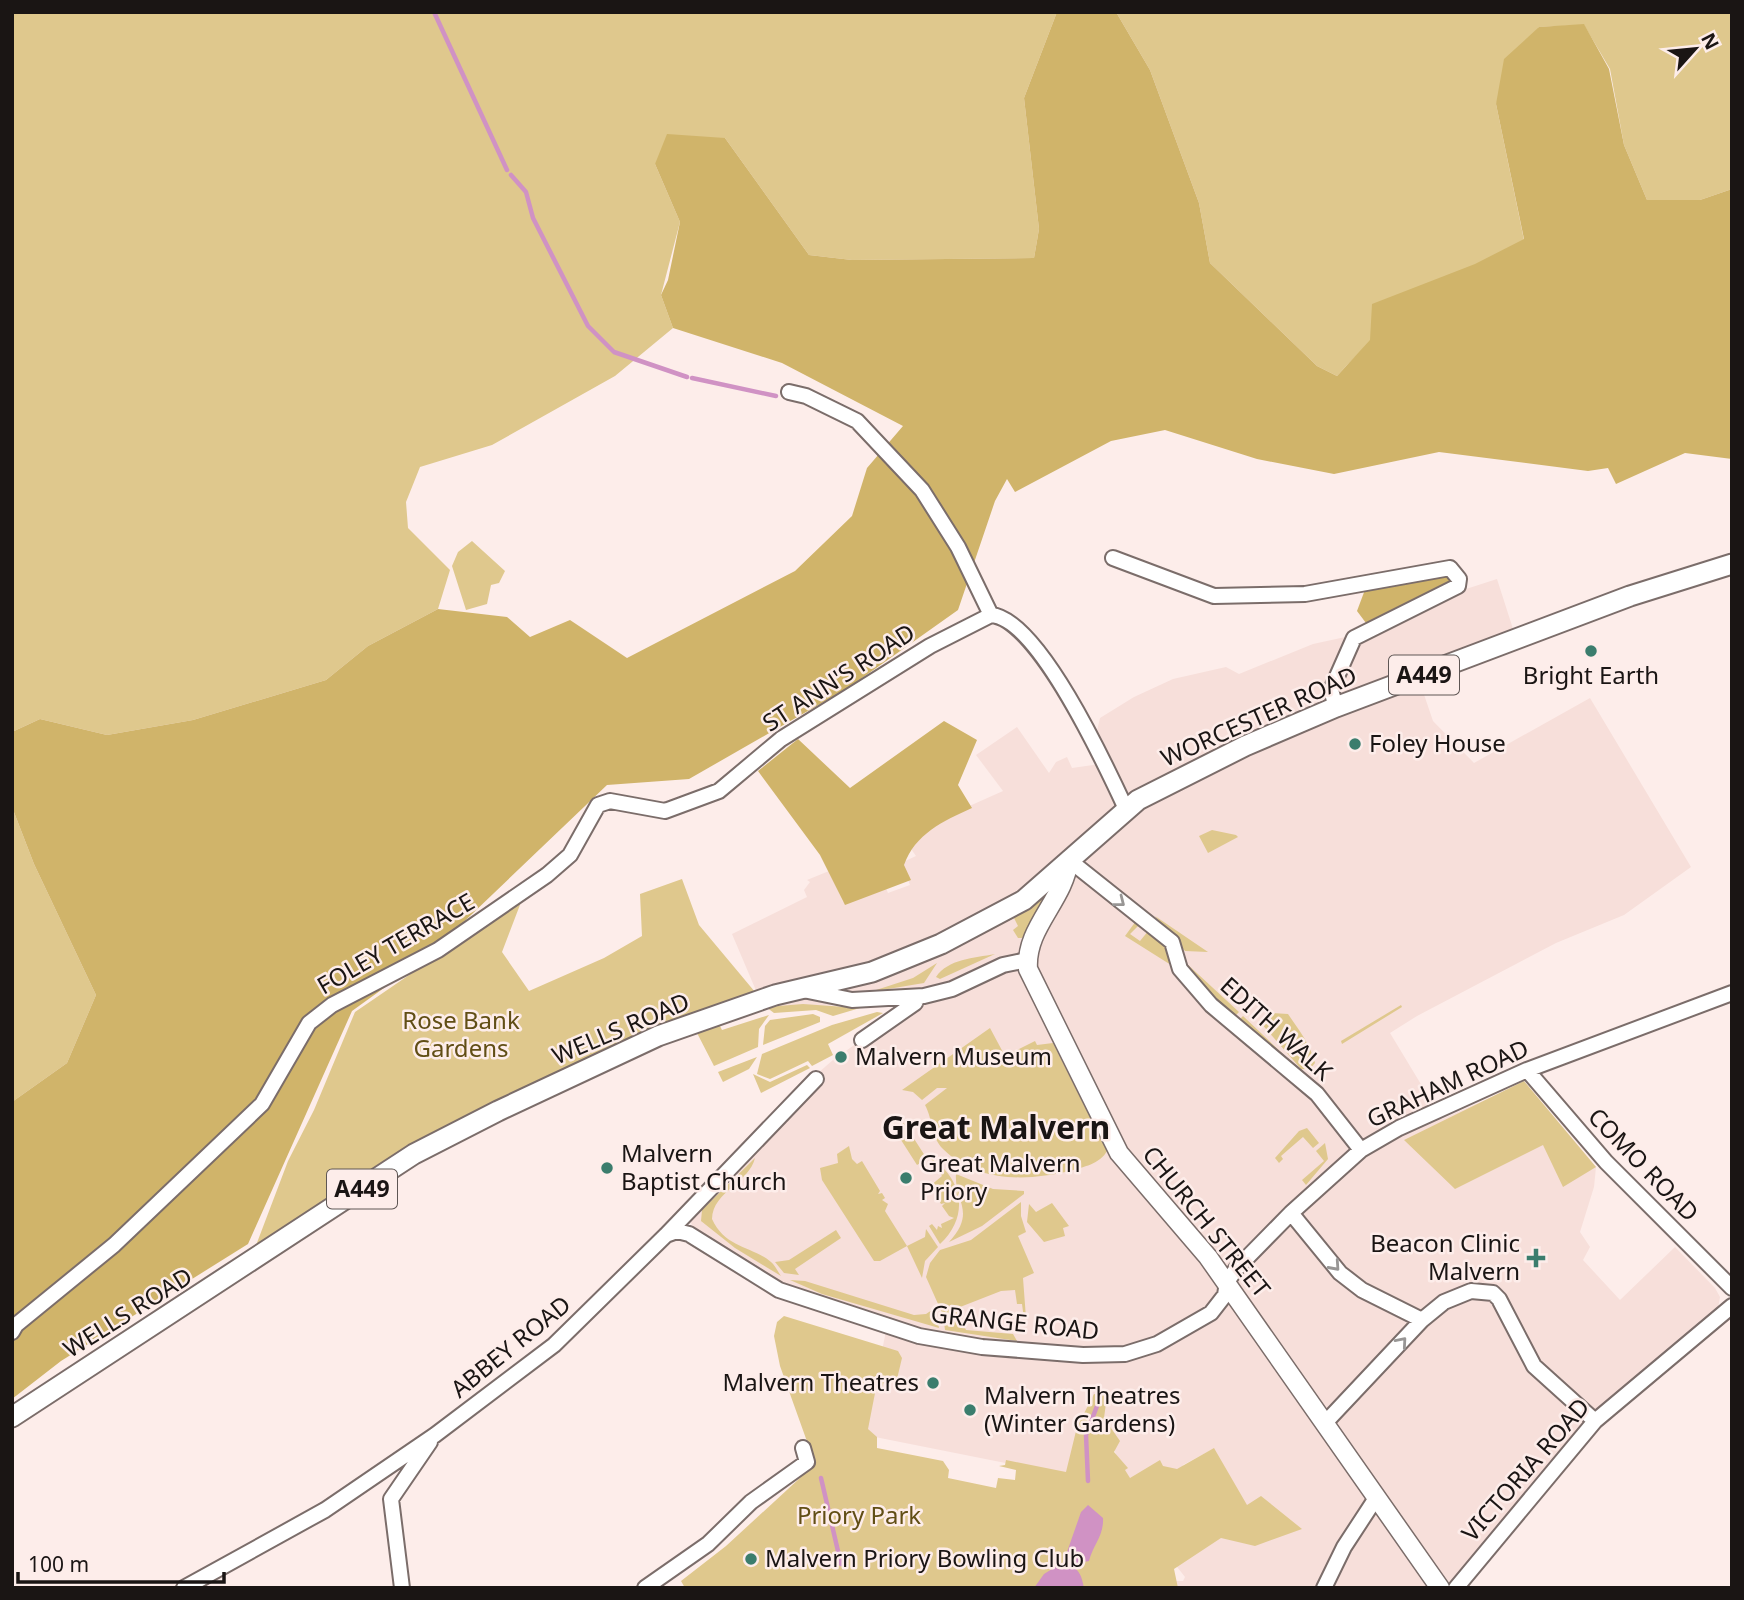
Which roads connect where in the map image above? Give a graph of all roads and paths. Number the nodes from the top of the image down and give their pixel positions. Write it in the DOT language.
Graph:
graph roads {
  1 [pos="789,391"];
  2 [pos="1113,558"];
  3 [pos="1732,564"];
  4 [pos="988,610"];
  5 [pos="1336,707"];
  6 [pos="719,791"];
  7 [pos="1126,809"];
  8 [pos="1069,860"];
  9 [pos="1027,960"];
  10 [pos="800,989"];
  11 [pos="1732,993"];
  12 [pos="918,997"];
  13 [pos="862,1040"];
  14 [pos="1527,1070"];
  15 [pos="816,1079"];
  16 [pos="1361,1150"];
  17 [pos="1291,1213"];
  18 [pos="666,1235"];
  19 [pos="1227,1282"];
  20 [pos="1732,1288"];
  21 [pos="1732,1306"];
  22 [pos="1422,1320"];
  23 [pos="12,1332"];
  24 [pos="12,1417"];
  25 [pos="1595,1420"];
  26 [pos="1325,1423"];
  27 [pos="435,1435"];
  28 [pos="803,1448"];
  29 [pos="1376,1498"];
  30 [pos="184,1588"];
  31 [pos="402,1588"];
  32 [pos="645,1588"];
  33 [pos="1324,1588"];
  34 [pos="1440,1588"];
  35 [pos="1455,1588"];
  1 -- 4 [label="street"];
  2 -- 5 [label="street"];
  3 -- 5 [label="highway, WORCESTER ROAD / A449"];
  4 -- 6 [label="street, ST ANN'S ROAD"];
  4 -- 7 [label="street"];
  5 -- 7 [label="highway, WORCESTER ROAD / A449"];
  6 -- 23 [label="street, FOLEY TERRACE"];
  7 -- 8 [label="highway, A449"];
  8 -- 9 [label="main road"];
  8 -- 10 [label="highway, A449"];
  8 -- 16 [label="street, EDITH WALK, one-way"];
  9 -- 12 [label="street"];
  9 -- 19 [label="main road, CHURCH STREET"];
  10 -- 12 [label="street, WELLS ROAD"];
  10 -- 24 [label="highway, WELLS ROAD / A449"];
  11 -- 14 [label="street, GRAHAM ROAD"];
  12 -- 13 [label="street"];
  14 -- 16 [label="street, GRAHAM ROAD"];
  14 -- 20 [label="street, COMO ROAD"];
  15 -- 18 [label="street, ABBEY ROAD"];
  16 -- 17 [label="street, GRAHAM ROAD"];
  17 -- 19 [label="street, GRAHAM ROAD"];
  17 -- 22 [label="street, one-way"];
  18 -- 19 [label="street, GRANGE ROAD"];
  18 -- 27 [label="street, ABBEY ROAD"];
  19 -- 26 [label="main road, CHURCH STREET"];
  21 -- 25 [label="street, VICTORIA ROAD"];
  22 -- 25 [label="street"];
  26 -- 22 [label="street, one-way"];
  25 -- 35 [label="street, VICTORIA ROAD"];
  26 -- 29 [label="main road, CHURCH STREET"];
  27 -- 30 [label="street, ABBEY ROAD"];
  27 -- 31 [label="street"];
  28 -- 32 [label="street"];
  29 -- 33 [label="street"];
  29 -- 34 [label="main road, CHURCH STREET"];
}
